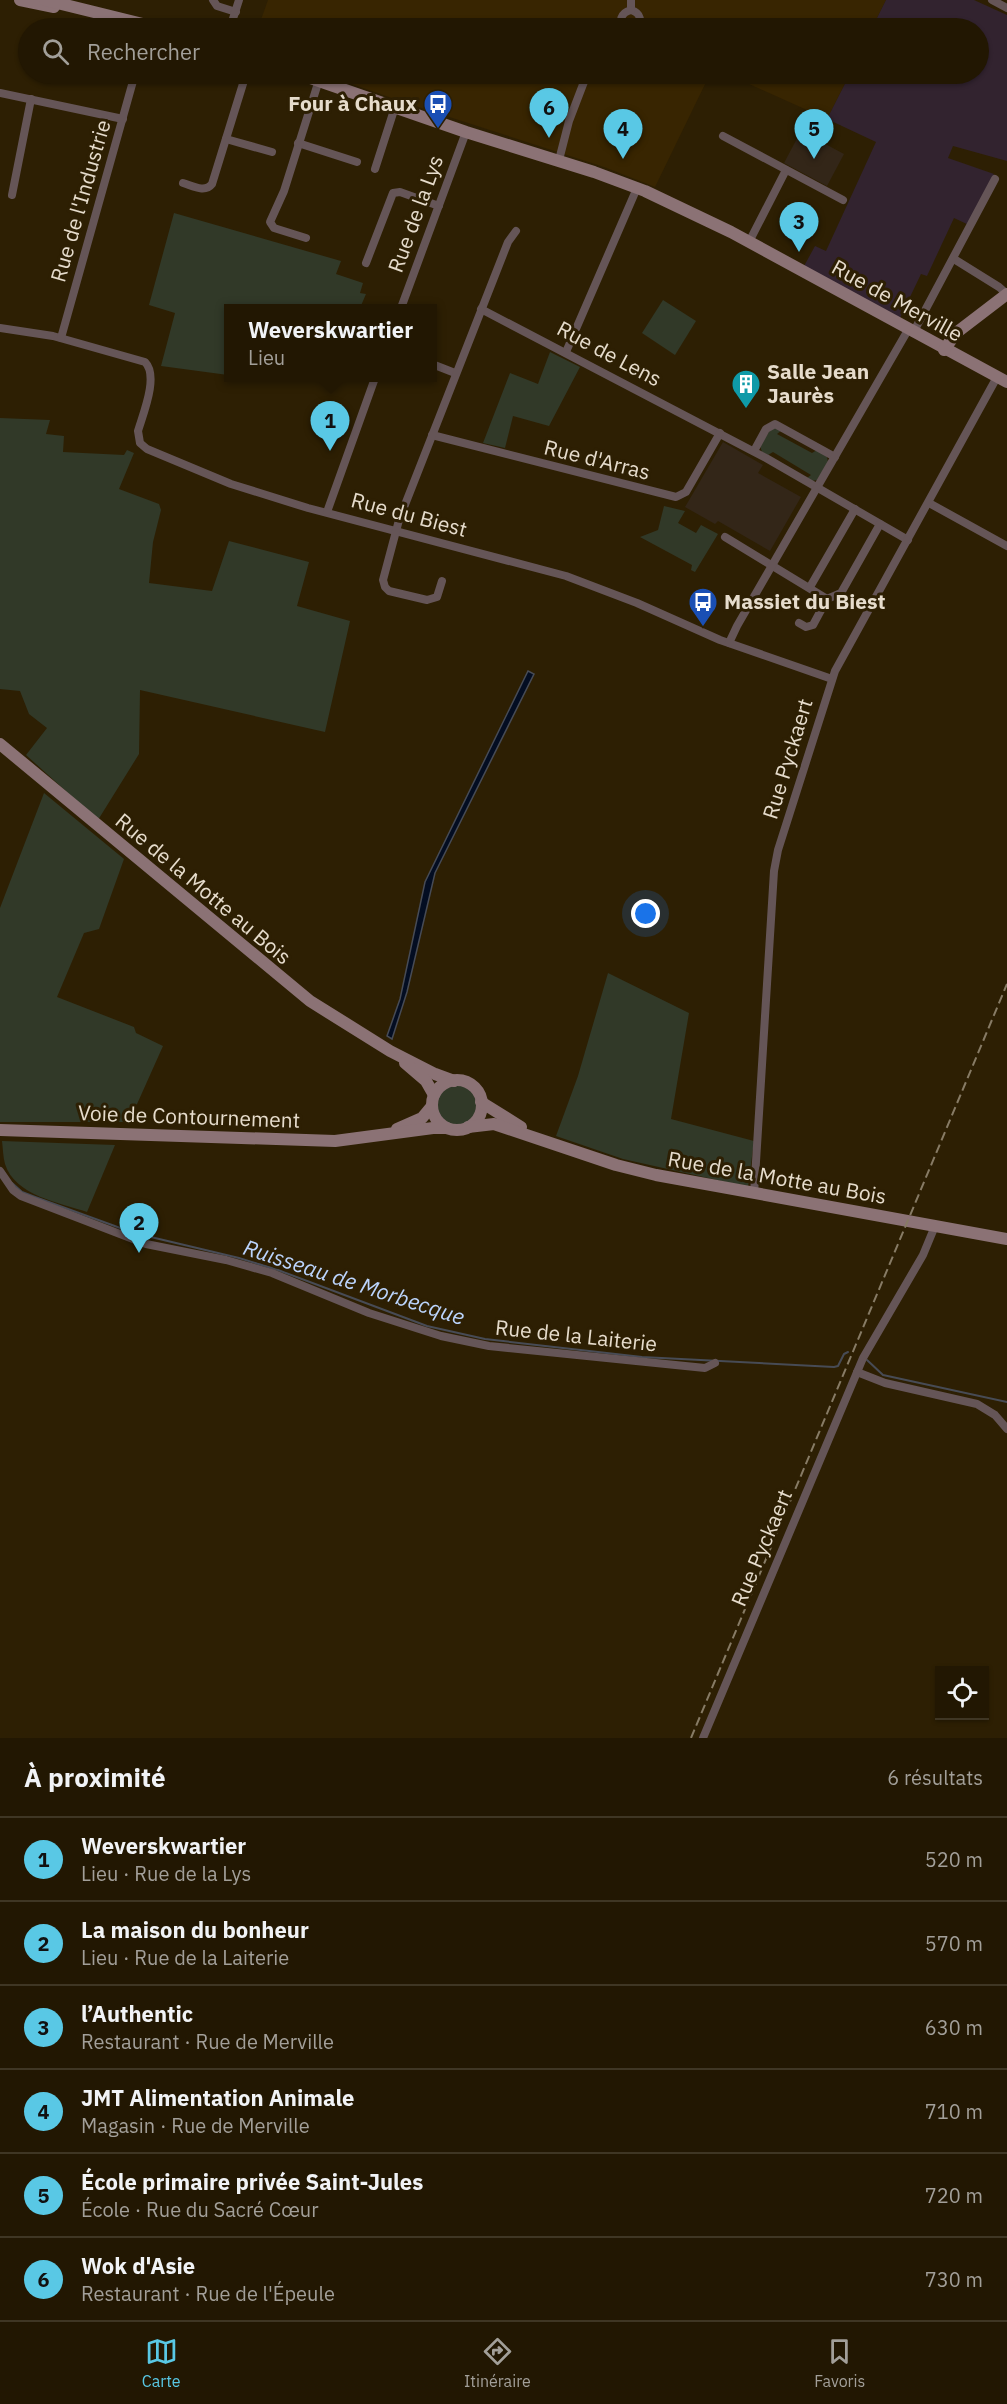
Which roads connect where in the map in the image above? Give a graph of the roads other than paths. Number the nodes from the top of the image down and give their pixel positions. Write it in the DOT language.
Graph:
graph roads {
  1 [pos="20,0"];
  2 [pos="213,0"];
  3 [pos="239,0"];
  4 [pos="631,0"];
  5 [pos="992,0"];
  6 [pos="47,2"];
  7 [pos="1007,8"];
  8 [pos="630,10"];
  9 [pos="236,12"];
  10 [pos="112,18"];
  11 [pos="234,18"];
  12 [pos="622,18"];
  13 [pos="640,18"];
  14 [pos="132,84"];
  15 [pos="243,84"];
  16 [pos="318,84"];
  17 [pos="330,84"];
  18 [pos="583,84"];
  19 [pos="0,93"];
  20 [pos="31,99"];
  21 [pos="395,107"];
  22 [pos="123,119"];
  23 [pos="466,132"];
  24 [pos="723,136"];
  25 [pos="226,139"];
  26 [pos="298,143"];
  27 [pos="272,152"];
  28 [pos="559,160"];
  29 [pos="357,162"];
  30 [pos="375,169"];
  31 [pos="786,170"];
  32 [pos="995,179"];
  33 [pos="183,183"];
  34 [pos="637,188"];
  35 [pos="12,195"];
  36 [pos="843,200"];
  37 [pos="439,206"];
  38 [pos="516,231"];
  39 [pos="306,238"];
  40 [pos="749,242"];
  41 [pos="954,259"];
  42 [pos="366,263"];
  43 [pos="1007,294"];
  44 [pos="402,304"];
  45 [pos="481,309"];
  46 [pos="0,328"];
  47 [pos="911,332"];
  48 [pos="61,338"];
  49 [pos="944,350"];
  50 [pos="566,352"];
  51 [pos="437,366"];
  52 [pos="455,373"];
  53 [pos="1002,380"];
  54 [pos="374,382"];
  55 [pos="720,433"];
  56 [pos="432,435"];
  57 [pos="754,451"];
  58 [pos="835,457"];
  59 [pos="818,487"];
  60 [pos="929,503"];
  61 [pos="855,509"];
  62 [pos="327,512"];
  63 [pos="880,524"];
  64 [pos="396,530"];
  65 [pos="725,537"];
  66 [pos="908,540"];
  67 [pos="1007,546"];
  68 [pos="772,565"];
  69 [pos="442,581"];
  70 [pos="810,587"];
  71 [pos="827,599"];
  72 [pos="798,623"];
  73 [pos="729,643"];
  74 [pos="832,678"];
  75 [pos="0,744"];
  76 [pos="390,1051"];
  77 [pos="454,1080"];
  78 [pos="433,1101"];
  79 [pos="481,1102"];
  80 [pos="468,1127"];
  81 [pos="447,1128"];
  82 [pos="0,1130"];
  83 [pos="376,1136"];
  84 [pos="543,1139"];
  85 [pos="0,1171"];
  86 [pos="754,1194"];
  87 [pos="935,1226"];
  88 [pos="1007,1239"];
  89 [pos="715,1363"];
  90 [pos="857,1372"];
  91 [pos="1007,1429"];
  92 [pos="702,1738"];
  1 -- 6 [label="street"];
  2 -- 9 [label="street"];
  3 -- 9 [label="street"];
  4 -- 8 [label="street"];
  5 -- 7 [label="street"];
  6 -- 10 [label="street"];
  8 -- 12 [label="street"];
  8 -- 13 [label="street"];
  9 -- 11 [label="street"];
  14 -- 22 [label="street, Rue de l'Industrie"];
  15 -- 25 [label="street"];
  16 -- 26 [label="street"];
  17 -- 21 [label="street, Rue de Merville"];
  18 -- 28 [label="street"];
  19 -- 20 [label="street"];
  20 -- 22 [label="street"];
  20 -- 35 [label="street"];
  21 -- 23 [label="street, Rue de Merville"];
  21 -- 30 [label="street"];
  22 -- 48 [label="street, Rue de l'Industrie"];
  23 -- 28 [label="street, Rue de Merville"];
  23 -- 37 [label="street, Rue de la Lys"];
  24 -- 31 [label="street"];
  25 -- 27 [label="street"];
  25 -- 33 [label="street"];
  26 -- 29 [label="street"];
  26 -- 39 [label="street"];
  28 -- 34 [label="street, Rue de Merville"];
  31 -- 36 [label="street"];
  31 -- 40 [label="street"];
  32 -- 41 [label="street"];
  34 -- 40 [label="street, Rue de Merville"];
  34 -- 50 [label="street"];
  37 -- 42 [label="street"];
  37 -- 44 [label="street, Rue de la Lys"];
  38 -- 45 [label="street"];
  40 -- 47 [label="street, Rue de Merville"];
  41 -- 43 [label="street"];
  41 -- 47 [label="street"];
  43 -- 49 [label="street"];
  45 -- 50 [label="street, Rue de Lens"];
  45 -- 52 [label="street"];
  46 -- 48 [label="street"];
  47 -- 49 [label="street, Rue de Merville"];
  47 -- 58 [label="street"];
  48 -- 62 [label="street, Rue du Biest"];
  49 -- 53 [label="street, Rue de Merville"];
  50 -- 55 [label="street, Rue de Lens"];
  51 -- 52 [label="street"];
  52 -- 56 [label="street"];
  53 -- 60 [label="street, Rue Pyckaert"];
  54 -- 62 [label="street"];
  55 -- 56 [label="street, Rue d'Arras"];
  55 -- 57 [label="street, Rue de Lens"];
  56 -- 64 [label="street"];
  57 -- 58 [label="street"];
  57 -- 59 [label="street, Rue de Lens"];
  58 -- 59 [label="street"];
  59 -- 61 [label="street, Rue de Lens"];
  59 -- 68 [label="street"];
  60 -- 66 [label="street, Rue Pyckaert"];
  60 -- 67 [label="street"];
  61 -- 63 [label="street, Rue de Lens"];
  61 -- 70 [label="street"];
  62 -- 64 [label="street, Rue du Biest"];
  63 -- 66 [label="street, Rue de Lens"];
  63 -- 71 [label="street"];
  64 -- 69 [label="street"];
  64 -- 73 [label="street, Rue du Biest"];
  65 -- 68 [label="street"];
  66 -- 74 [label="street, Rue Pyckaert"];
  68 -- 70 [label="street"];
  68 -- 73 [label="street"];
  70 -- 71 [label="street"];
  71 -- 72 [label="street"];
  73 -- 74 [label="street, Rue du Biest"];
  74 -- 86 [label="street, Rue Pyckaert"];
  75 -- 76 [label="street, Rue de la Motte au Bois"];
  76 -- 77 [label="street, Rue de la Motte au Bois"];
  76 -- 78 [label="street, Rue de la Motte au Bois"];
  77 -- 78 [label="street"];
  77 -- 79 [label="street"];
  78 -- 81 [label="street"];
  78 -- 83 [label="street"];
  79 -- 80 [label="street"];
  79 -- 84 [label="street, Rue de la Motte au Bois"];
  80 -- 81 [label="street"];
  80 -- 84 [label="street, Rue de la Motte au Bois"];
  81 -- 83 [label="street"];
  82 -- 83 [label="street, Voie de Contournement"];
  84 -- 86 [label="street, Rue de la Motte au Bois"];
  85 -- 89 [label="street, Rue de la Laiterie"];
  86 -- 87 [label="street, Rue de la Motte au Bois"];
  87 -- 88 [label="street, Rue de la Motte au Bois"];
  87 -- 90 [label="street, Rue Pyckaert"];
  90 -- 91 [label="street"];
  90 -- 92 [label="street, Rue Pyckaert"];
}
